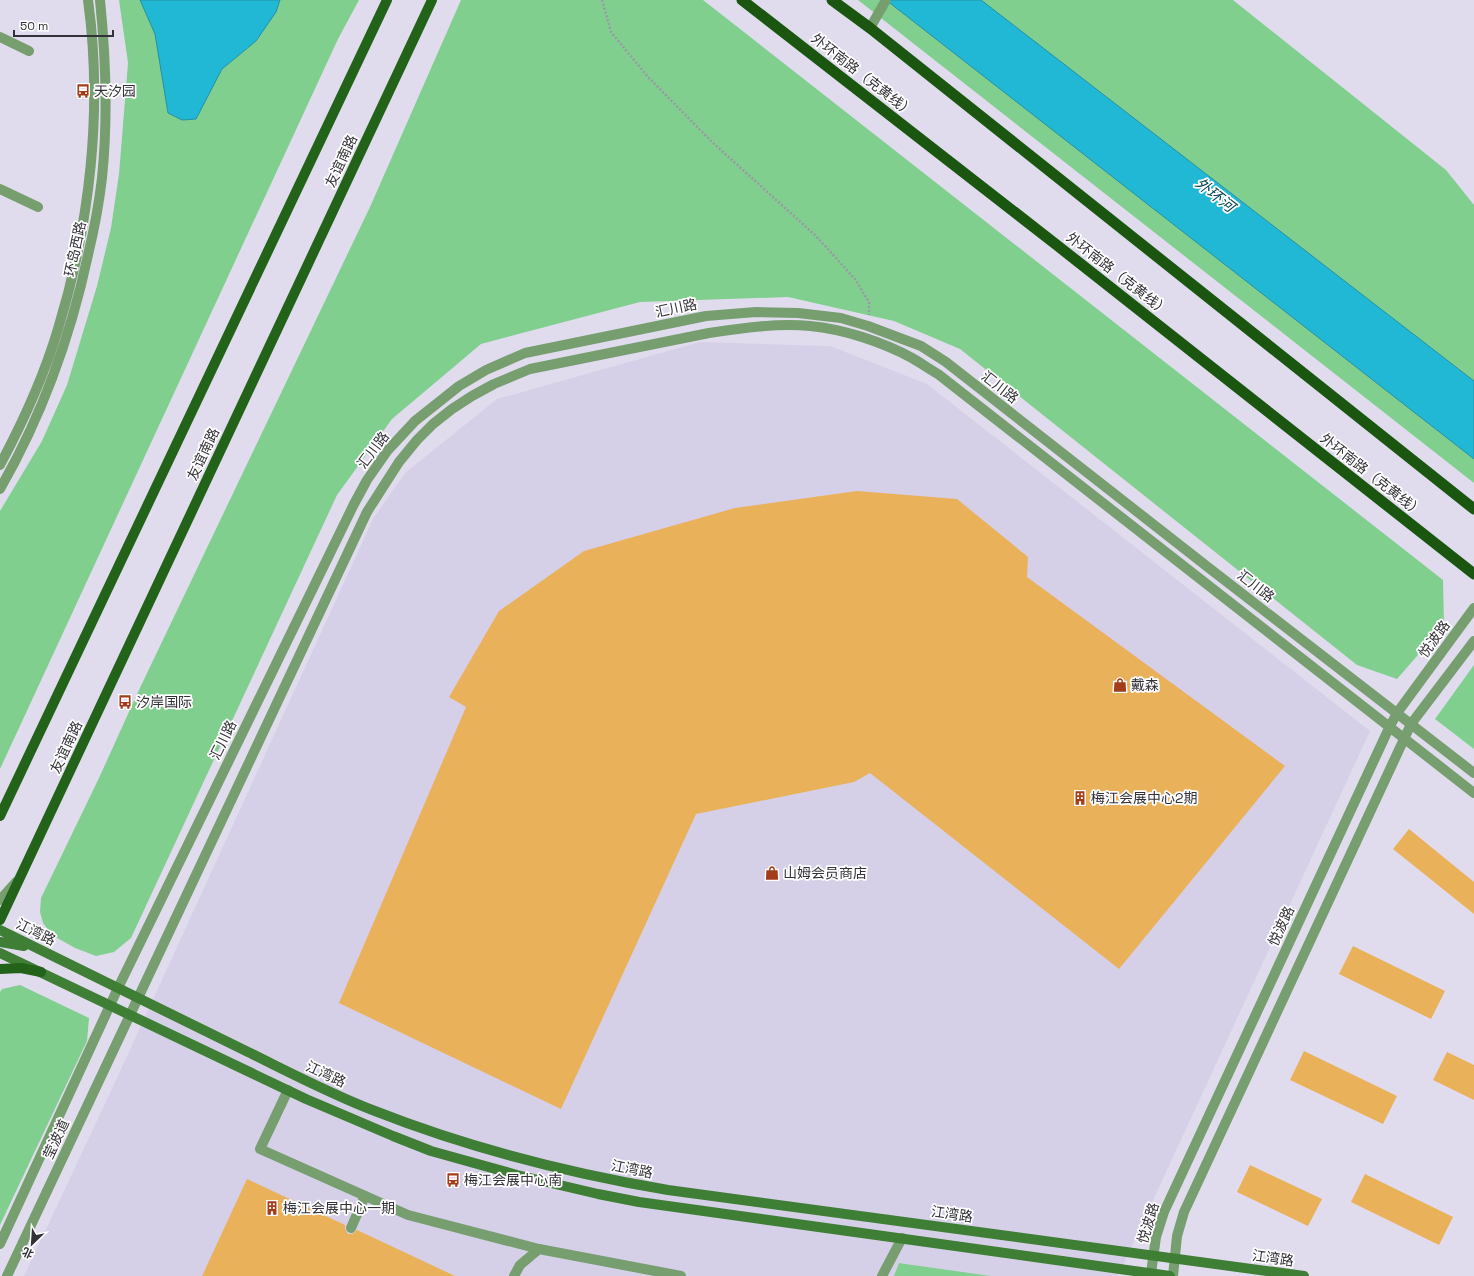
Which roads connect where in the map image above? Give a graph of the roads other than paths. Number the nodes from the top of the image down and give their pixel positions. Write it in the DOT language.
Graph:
graph roads {
  1 [pos="88,0"];
  2 [pos="100,0"];
  3 [pos="387,0"];
  4 [pos="432,0"];
  5 [pos="742,0"];
  6 [pos="832,0"];
  7 [pos="883,4"];
  8 [pos="870,28"];
  9 [pos="0,37"];
  10 [pos="29,51"];
  11 [pos="0,189"];
  12 [pos="38,207"];
  13 [pos="0,465"];
  14 [pos="0,489"];
  15 [pos="1474,509"];
  16 [pos="1474,574"];
  17 [pos="1474,608"];
  18 [pos="1474,641"];
  19 [pos="1398,713"];
  20 [pos="1410,724"];
  21 [pos="1389,728"];
  22 [pos="1404,739"];
  23 [pos="1474,773"];
  24 [pos="1474,793"];
  25 [pos="0,816"];
  26 [pos="20,877"];
  27 [pos="0,900"];
  28 [pos="0,920"];
  29 [pos="0,930"];
  30 [pos="0,942"];
  31 [pos="0,953"];
  32 [pos="51,955"];
  33 [pos="0,969"];
  34 [pos="41,972"];
  35 [pos="118,988"];
  36 [pos="137,998"];
  37 [pos="111,1005"];
  38 [pos="130,1014"];
  39 [pos="288,1090"];
  40 [pos="365,1196"];
  41 [pos="351,1228"];
  42 [pos="902,1238"];
  43 [pos="0,1244"];
  44 [pos="539,1249"];
  45 [pos="1153,1255"];
  46 [pos="1174,1258"];
  47 [pos="1151,1273"];
  48 [pos="7,1276"];
  49 [pos="514,1276"];
  50 [pos="681,1276"];
  51 [pos="882,1276"];
  52 [pos="1171,1276"];
  53 [pos="1304,1276"];
  1 -- 13 [label="street, 环岛西路"];
  2 -- 14 [label="street, 环岛西路"];
  3 -- 25 [label="main road, 友谊南路"];
  4 -- 26 [label="main road, 友谊南路"];
  5 -- 16 [label="highway, 外环南路（克黄线）"];
  6 -- 8 [label="highway"];
  7 -- 8 [label="street"];
  8 -- 15 [label="highway"];
  9 -- 10 [label="street"];
  11 -- 12 [label="street"];
  17 -- 19 [label="street, 悦波路"];
  18 -- 20 [label="street"];
  19 -- 20 [label="street, 汇川路"];
  19 -- 21 [label="street, 悦波路"];
  19 -- 35 [label="street, 汇川路"];
  20 -- 22 [label="street"];
  20 -- 23 [label="street, 汇川路"];
  21 -- 22 [label="street, 汇川路"];
  21 -- 36 [label="street, 汇川路"];
  21 -- 45 [label="street, 悦波路"];
  22 -- 24 [label="street, 汇川路"];
  22 -- 46 [label="street"];
  26 -- 27 [label="street"];
  26 -- 28 [label="main road, 友谊南路"];
  29 -- 32 [label="main road, 江湾路"];
  30 -- 32 [label="main road"];
  31 -- 34 [label="main road"];
  32 -- 35 [label="main road, 江湾路"];
  33 -- 34 [label="main road"];
  34 -- 37 [label="main road"];
  35 -- 36 [label="main road, 江湾路"];
  35 -- 37 [label="street, 汇川路"];
  36 -- 38 [label="street, 汇川路"];
  36 -- 45 [label="main road, 江湾路"];
  37 -- 38 [label="main road"];
  37 -- 43 [label="street, 莹波道"];
  38 -- 39 [label="main road"];
  38 -- 48 [label="street, 莹波道"];
  39 -- 40 [label="street"];
  39 -- 42 [label="main road"];
  40 -- 41 [label="street"];
  40 -- 44 [label="street"];
  42 -- 47 [label="main road"];
  42 -- 51 [label="street"];
  44 -- 49 [label="street"];
  44 -- 50 [label="street"];
  45 -- 46 [label="main road, 江湾路"];
  45 -- 47 [label="street, 悦波路"];
  46 -- 52 [label="street"];
  46 -- 53 [label="main road, 江湾路"];
  47 -- 52 [label="main road"];
}
